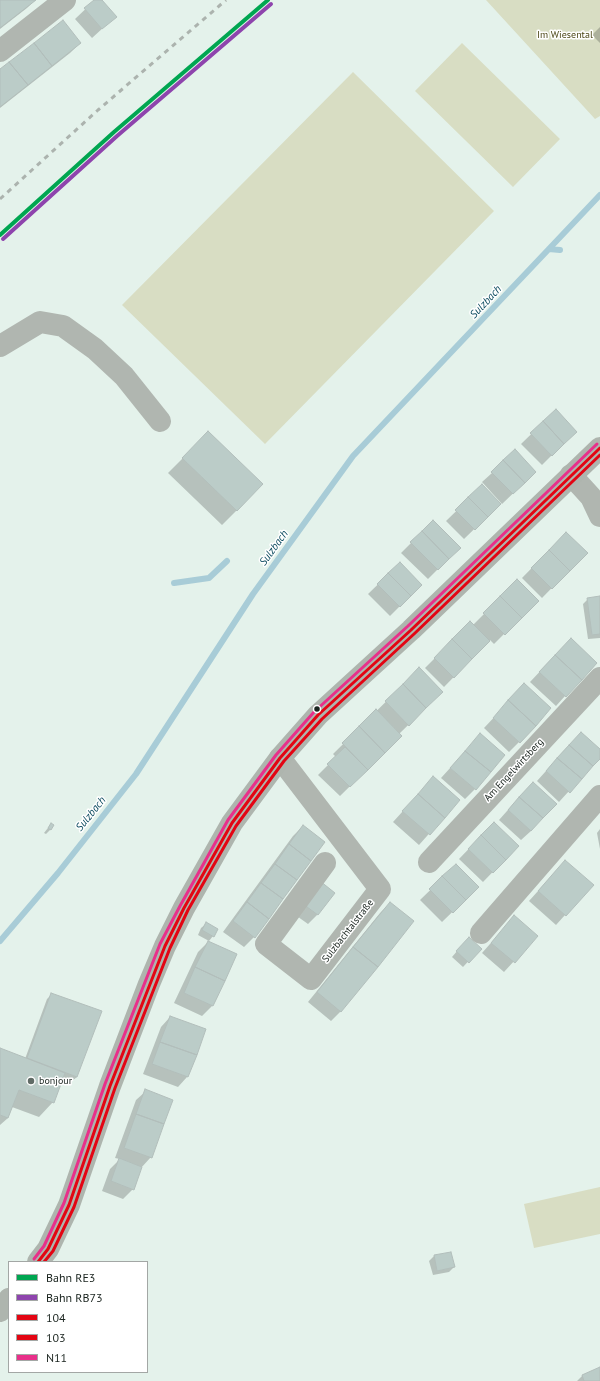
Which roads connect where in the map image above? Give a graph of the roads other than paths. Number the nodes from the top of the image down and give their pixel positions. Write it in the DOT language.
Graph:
graph roads {
  1 [pos="65,0"];
  2 [pos="0,52"];
  3 [pos="0,346"];
  4 [pos="160,421"];
  5 [pos="600,448"];
  6 [pos="571,475"];
  7 [pos="600,516"];
  8 [pos="600,678"];
  9 [pos="280,758"];
  10 [pos="600,796"];
  11 [pos="429,862"];
  12 [pos="325,863"];
  13 [pos="481,933"];
  14 [pos="39,1261"];
  15 [pos="8,1300"];
  16 [pos="0,1311"];
  1 -- 2 [label="street"];
  3 -- 4 [label="street"];
  5 -- 6 [label="main road"];
  6 -- 7 [label="street"];
  6 -- 9 [label="main road"];
  8 -- 11 [label="street, Am Engelwirtsberg"];
  9 -- 12 [label="street, Sulzbachtalstraße"];
  9 -- 14 [label="main road"];
  10 -- 13 [label="street"];
  15 -- 16 [label="main road"];
}
